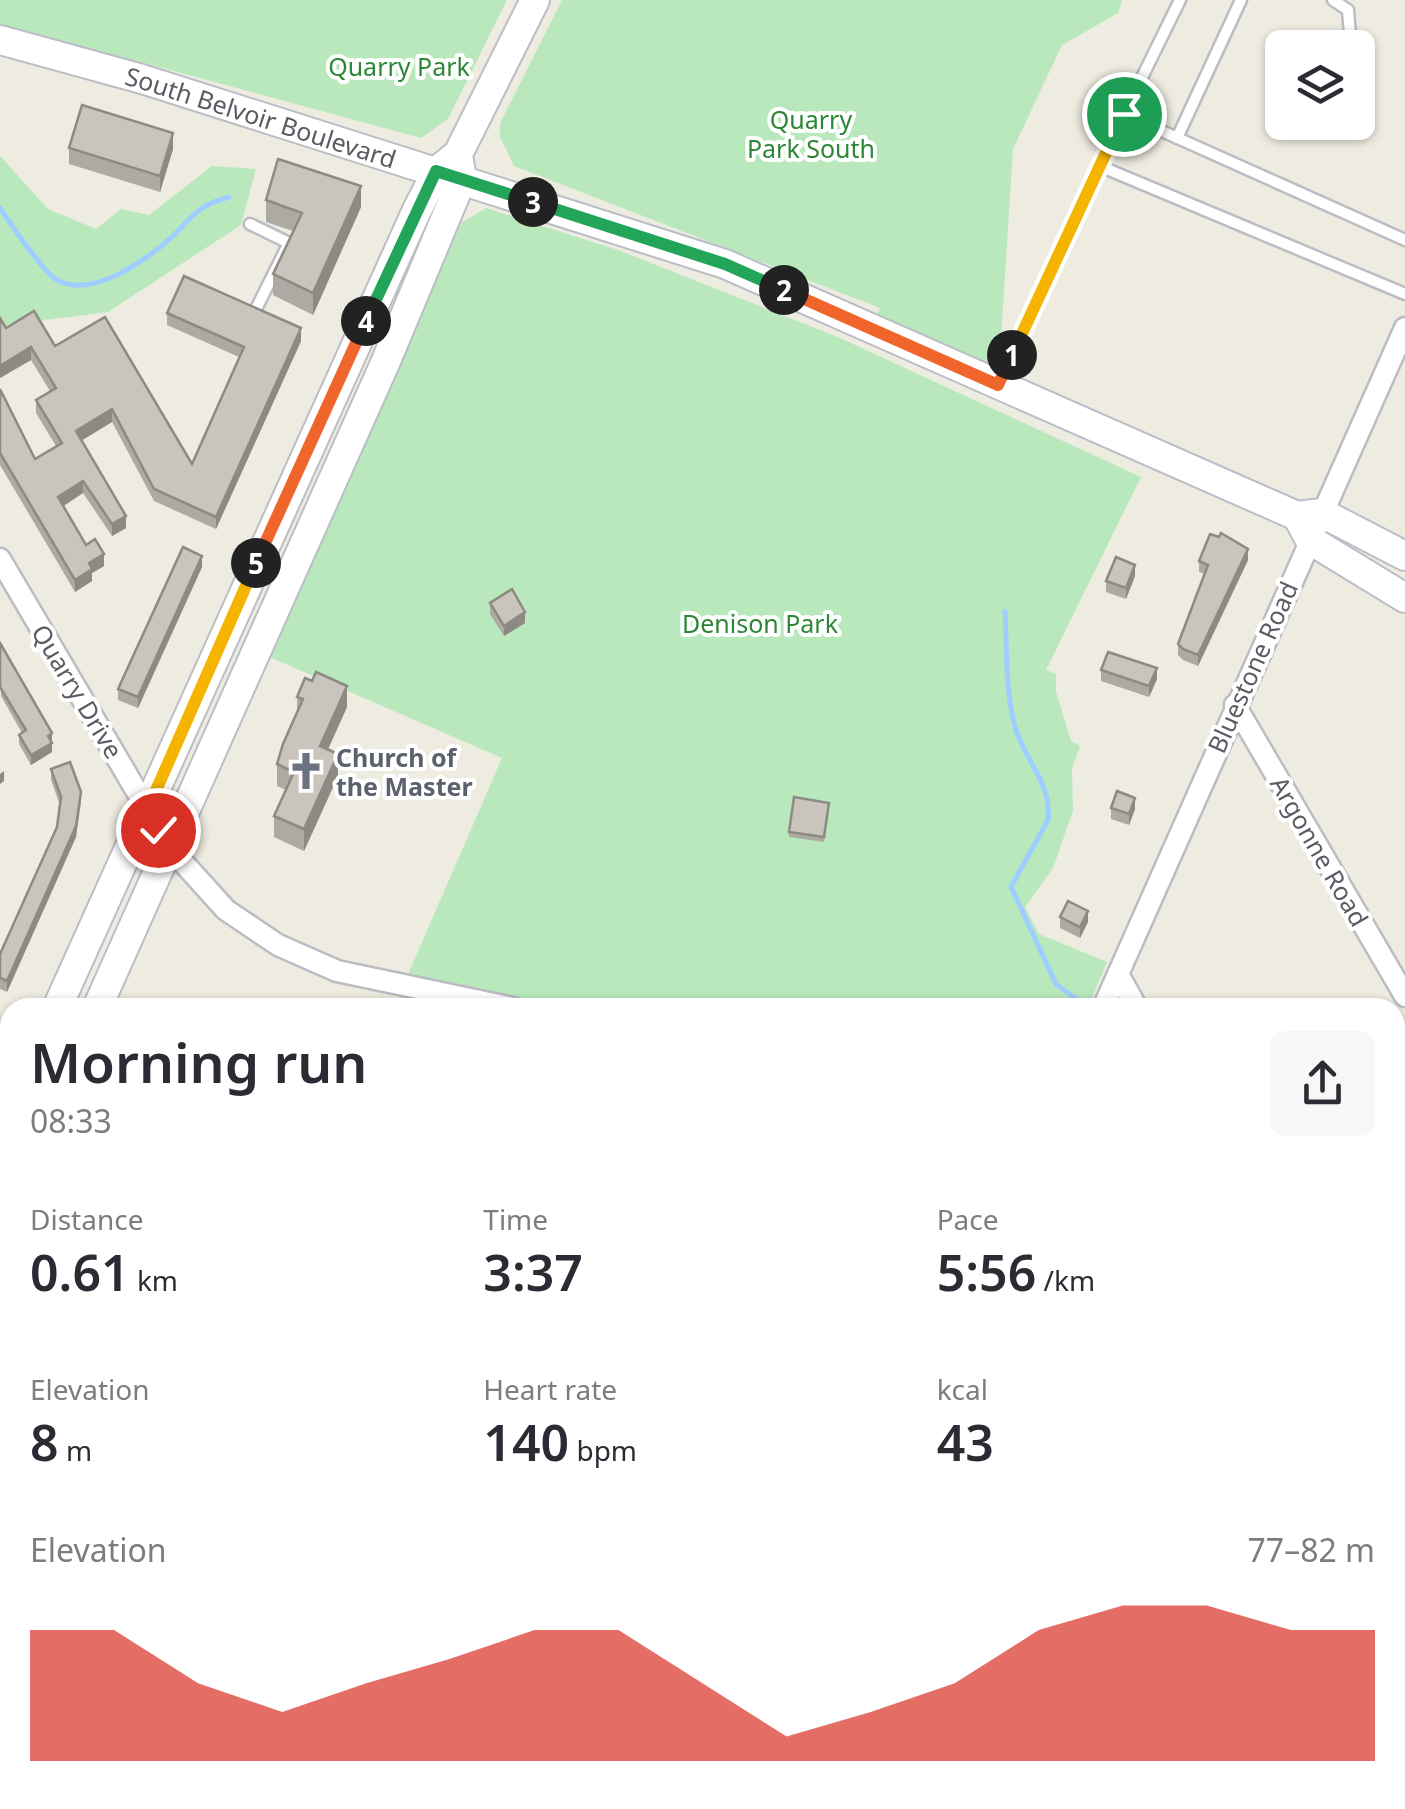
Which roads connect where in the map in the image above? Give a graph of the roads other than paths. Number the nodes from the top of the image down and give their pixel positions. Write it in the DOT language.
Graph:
graph roads {
  1 [pos="535,0"];
  2 [pos="1180,0"];
  3 [pos="1241,0"];
  4 [pos="1334,0"];
  5 [pos="1350,30"];
  6 [pos="0,40"];
  7 [pos="1124,114"];
  8 [pos="1178,138"];
  9 [pos="1102,166"];
  10 [pos="452,168"];
  11 [pos="250,224"];
  12 [pos="1405,240"];
  13 [pos="1405,294"];
  14 [pos="256,309"];
  15 [pos="1405,328"];
  16 [pos="998,385"];
  17 [pos="1310,523"];
  18 [pos="1405,556"];
  19 [pos="0,559"];
  20 [pos="1405,598"];
  21 [pos="1236,705"];
  22 [pos="147,811"];
  23 [pos="170,848"];
  24 [pos="1118,974"];
  25 [pos="1405,996"];
  26 [pos="62,998"];
  27 [pos="102,998"];
  28 [pos="460,998"];
  29 [pos="1107,998"];
  30 [pos="1131,998"];
  1 -- 10 [label="main road"];
  2 -- 7 [label="lane"];
  3 -- 8 [label="lane"];
  4 -- 5 [label="lane"];
  6 -- 10 [label="main road, South Belvoir Boulevard"];
  7 -- 8 [label="lane"];
  7 -- 9 [label="lane"];
  8 -- 12 [label="lane"];
  9 -- 13 [label="lane"];
  9 -- 16 [label="lane"];
  10 -- 16 [label="main road, South Belvoir Boulevard"];
  10 -- 22 [label="main road"];
  10 -- 23 [label="main road"];
  11 -- 14 [label="lane"];
  15 -- 17 [label="street, Bluestone Road"];
  16 -- 17 [label="main road, South Belvoir Boulevard"];
  17 -- 18 [label="main road, South Belvoir Boulevard"];
  17 -- 20 [label="main road, South Belvoir Boulevard"];
  17 -- 21 [label="street, Bluestone Road"];
  19 -- 22 [label="street, Quarry Drive"];
  21 -- 24 [label="street, Bluestone Road"];
  21 -- 25 [label="street, Argonne Road"];
  22 -- 23 [label="street, Quarry Drive"];
  22 -- 26 [label="main road"];
  23 -- 27 [label="main road"];
  23 -- 28 [label="street, Quarry Drive"];
  24 -- 29 [label="street, Bluestone Road"];
  24 -- 30 [label="street"];
}
